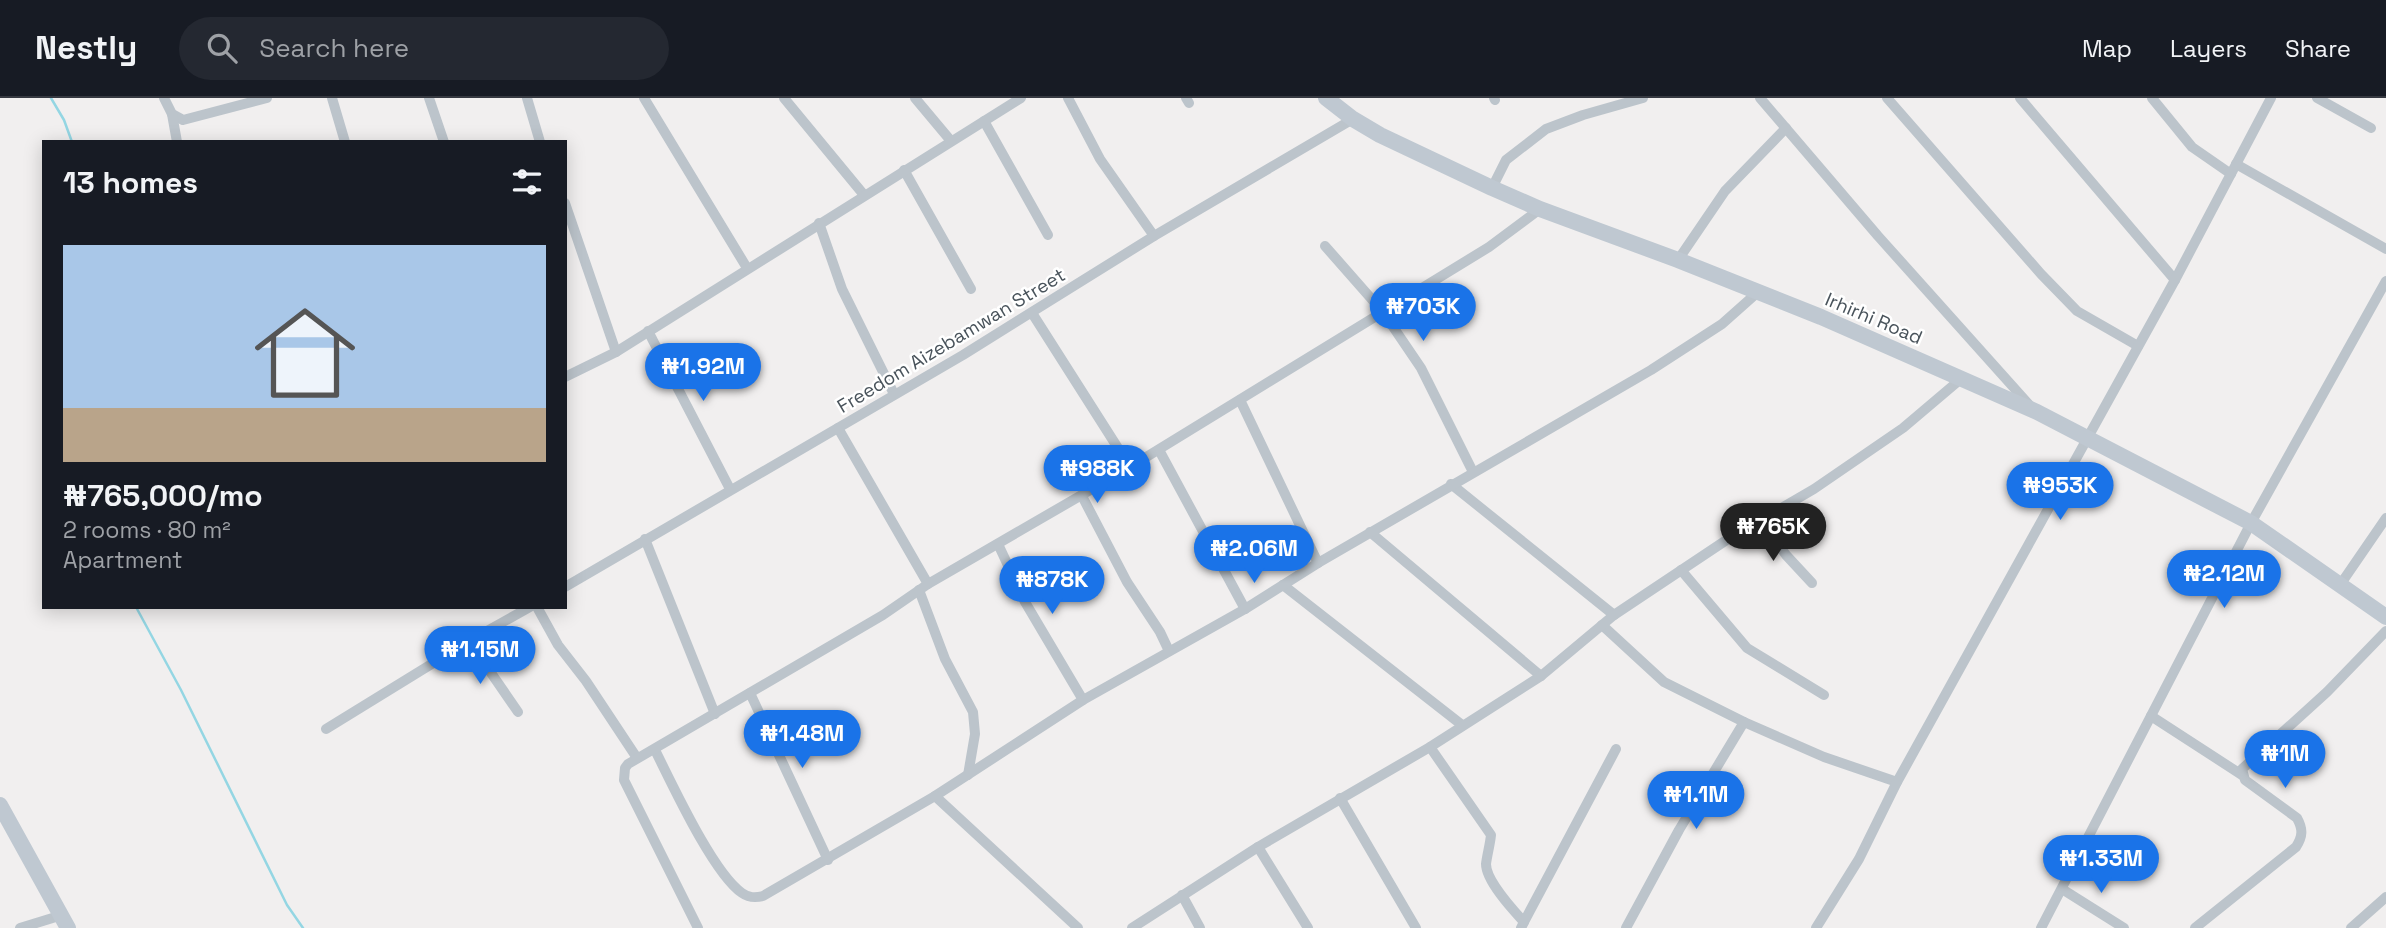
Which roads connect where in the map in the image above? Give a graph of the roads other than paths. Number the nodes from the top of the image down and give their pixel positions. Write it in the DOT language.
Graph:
graph roads {
  1 [pos="164,98"];
  2 [pos="267,98"];
  3 [pos="332,98"];
  4 [pos="429,98"];
  5 [pos="527,98"];
  6 [pos="644,98"];
  7 [pos="784,98"];
  8 [pos="915,98"];
  9 [pos="1021,98"];
  10 [pos="1068,98"];
  11 [pos="1643,98"];
  12 [pos="1760,98"];
  13 [pos="1887,98"];
  14 [pos="2020,98"];
  15 [pos="2152,98"];
  16 [pos="2271,98"];
  17 [pos="2317,98"];
  18 [pos="1329,99"];
  19 [pos="1617,101"];
  20 [pos="172,114"];
  21 [pos="1353,120"];
  22 [pos="984,121"];
  23 [pos="1786,128"];
  24 [pos="2371,128"];
  25 [pos="177,140"];
  26 [pos="344,140"];
  27 [pos="443,140"];
  28 [pos="539,140"];
  29 [pos="951,141"];
  30 [pos="2234,169"];
  31 [pos="904,170"];
  32 [pos="1492,188"];
  33 [pos="864,195"];
  34 [pos="567,209"];
  35 [pos="1540,209"];
  36 [pos="819,223"];
  37 [pos="1048,235"];
  38 [pos="1154,236"];
  39 [pos="1325,246"];
  40 [pos="2386,249"];
  41 [pos="1678,260"];
  42 [pos="747,268"];
  43 [pos="2175,280"];
  44 [pos="2386,281"];
  45 [pos="971,289"];
  46 [pos="1758,292"];
  47 [pos="1383,312"];
  48 [pos="1032,313"];
  49 [pos="648,331"];
  50 [pos="2138,346"];
  51 [pos="616,352"];
  52 [pos="567,376"];
  53 [pos="1962,378"];
  54 [pos="894,394"];
  55 [pos="1240,400"];
  56 [pos="2036,412"];
  57 [pos="838,428"];
  58 [pos="2087,440"];
  59 [pos="1159,450"];
  60 [pos="1130,467"];
  61 [pos="1473,472"];
  62 [pos="1451,484"];
  63 [pos="730,489"];
  64 [pos="1082,496"];
  65 [pos="2386,518"];
  66 [pos="1760,520"];
  67 [pos="2251,523"];
  68 [pos="1370,532"];
  69 [pos="645,539"];
  70 [pos="998,544"];
  71 [pos="1318,562"];
  72 [pos="1681,570"];
  73 [pos="1812,583"];
  74 [pos="1283,585"];
  75 [pos="2340,585"];
  76 [pos="567,586"];
  77 [pos="924,587"];
  78 [pos="526,609"];
  79 [pos="538,609"];
  80 [pos="1245,610"];
  81 [pos="1614,615"];
  82 [pos="2386,617"];
  83 [pos="1602,625"];
  84 [pos="2386,631"];
  85 [pos="469,641"];
  86 [pos="1169,651"];
  87 [pos="1541,676"];
  88 [pos="750,693"];
  89 [pos="1824,695"];
  90 [pos="1083,700"];
  91 [pos="517,712"];
  92 [pos="715,714"];
  93 [pos="2151,716"];
  94 [pos="1744,722"];
  95 [pos="1462,725"];
  96 [pos="326,729"];
  97 [pos="1430,747"];
  98 [pos="1616,749"];
  99 [pos="655,750"];
  100 [pos="637,758"];
  101 [pos="968,775"];
  102 [pos="2242,775"];
  103 [pos="1896,782"];
  104 [pos="935,796"];
  105 [pos="1340,798"];
  106 [pos="0,805"];
  107 [pos="1258,847"];
  108 [pos="828,860"];
  109 [pos="2062,889"];
  110 [pos="1182,895"];
  111 [pos="2386,897"];
  112 [pos="63,922"];
  113 [pos="1522,925"];
  114 [pos="1071,926"];
  115 [pos="20,928"];
  116 [pos="698,928"];
  117 [pos="1132,928"];
  118 [pos="1200,928"];
  119 [pos="1308,928"];
  120 [pos="1416,928"];
  121 [pos="1626,928"];
  122 [pos="1816,928"];
  123 [pos="2041,928"];
  124 [pos="2124,928"];
  125 [pos="2195,928"];
  126 [pos="2351,928"];
  1 -- 20 [label="street"];
  2 -- 20 [label="street"];
  3 -- 26 [label="street"];
  4 -- 27 [label="street"];
  5 -- 28 [label="street"];
  6 -- 42 [label="street"];
  7 -- 33 [label="street"];
  8 -- 29 [label="street"];
  9 -- 22 [label="street"];
  10 -- 38 [label="street"];
  11 -- 19 [label="street"];
  12 -- 23 [label="street"];
  13 -- 50 [label="street"];
  14 -- 43 [label="street"];
  15 -- 30 [label="street"];
  16 -- 30 [label="street"];
  17 -- 24 [label="street"];
  18 -- 21 [label="street, Irhirhi Road"];
  19 -- 32 [label="street"];
  20 -- 25 [label="street"];
  21 -- 32 [label="street, Irhirhi Road"];
  21 -- 38 [label="street, Freedom Aizebamwan Street"];
  22 -- 29 [label="street"];
  22 -- 37 [label="street"];
  23 -- 41 [label="street"];
  23 -- 56 [label="street"];
  29 -- 31 [label="street"];
  30 -- 40 [label="street"];
  30 -- 43 [label="street"];
  31 -- 33 [label="street"];
  31 -- 45 [label="street"];
  32 -- 35 [label="street, Irhirhi Road"];
  33 -- 36 [label="street"];
  34 -- 51 [label="street"];
  35 -- 41 [label="street, Irhirhi Road"];
  35 -- 47 [label="street"];
  36 -- 42 [label="street"];
  36 -- 54 [label="street"];
  38 -- 48 [label="street, Freedom Aizebamwan Street"];
  39 -- 47 [label="street"];
  41 -- 46 [label="street, Irhirhi Road"];
  42 -- 49 [label="street"];
  43 -- 50 [label="street"];
  44 -- 67 [label="street"];
  46 -- 53 [label="street, Irhirhi Road"];
  46 -- 61 [label="street"];
  47 -- 55 [label="street"];
  47 -- 61 [label="street"];
  48 -- 54 [label="street, Freedom Aizebamwan Street"];
  48 -- 60 [label="street"];
  49 -- 51 [label="street"];
  49 -- 63 [label="street"];
  50 -- 58 [label="street"];
  51 -- 52 [label="street"];
  53 -- 56 [label="street, Irhirhi Road"];
  53 -- 66 [label="street"];
  54 -- 57 [label="street, Freedom Aizebamwan Street"];
  55 -- 59 [label="street"];
  55 -- 71 [label="street"];
  56 -- 58 [label="street, Irhirhi Road"];
  57 -- 63 [label="street, Freedom Aizebamwan Street"];
  57 -- 77 [label="street"];
  58 -- 67 [label="street, Irhirhi Road"];
  58 -- 103 [label="street"];
  59 -- 60 [label="street"];
  59 -- 80 [label="street"];
  60 -- 64 [label="street"];
  61 -- 62 [label="street"];
  62 -- 68 [label="street"];
  62 -- 81 [label="street"];
  63 -- 69 [label="street, Freedom Aizebamwan Street"];
  64 -- 70 [label="street"];
  64 -- 86 [label="street"];
  65 -- 75 [label="street"];
  66 -- 72 [label="street"];
  66 -- 73 [label="street"];
  67 -- 75 [label="street, Irhirhi Road"];
  67 -- 93 [label="street"];
  68 -- 71 [label="street"];
  68 -- 87 [label="street"];
  69 -- 76 [label="street, Freedom Aizebamwan Street"];
  69 -- 92 [label="street"];
  70 -- 77 [label="street"];
  70 -- 90 [label="street"];
  71 -- 74 [label="street"];
  72 -- 81 [label="street"];
  72 -- 89 [label="street"];
  74 -- 80 [label="street"];
  74 -- 95 [label="street"];
  75 -- 82 [label="street, Irhirhi Road"];
  77 -- 88 [label="street"];
  77 -- 101 [label="street"];
  78 -- 85 [label="street"];
  79 -- 100 [label="street"];
  80 -- 86 [label="street"];
  81 -- 83 [label="street"];
  83 -- 87 [label="street"];
  83 -- 94 [label="street"];
  84 -- 102 [label="street"];
  85 -- 91 [label="street"];
  85 -- 96 [label="street"];
  86 -- 90 [label="street"];
  87 -- 95 [label="street"];
  88 -- 92 [label="street"];
  88 -- 108 [label="street"];
  90 -- 101 [label="street"];
  92 -- 99 [label="street"];
  93 -- 102 [label="street"];
  93 -- 109 [label="street"];
  94 -- 103 [label="street"];
  94 -- 121 [label="street"];
  95 -- 97 [label="street"];
  97 -- 105 [label="street"];
  97 -- 113 [label="street"];
  98 -- 113 [label="street"];
  99 -- 100 [label="street"];
  99 -- 108 [label="street"];
  100 -- 116 [label="street"];
  101 -- 104 [label="street"];
  102 -- 125 [label="street"];
  103 -- 122 [label="street"];
  104 -- 108 [label="street"];
  104 -- 114 [label="street"];
  105 -- 107 [label="street"];
  105 -- 120 [label="street"];
  106 -- 112 [label="street"];
  107 -- 110 [label="street"];
  107 -- 119 [label="street"];
  109 -- 123 [label="street"];
  109 -- 124 [label="street"];
  110 -- 117 [label="street"];
  110 -- 118 [label="street"];
  111 -- 126 [label="street"];
  112 -- 115 [label="street"];
}
